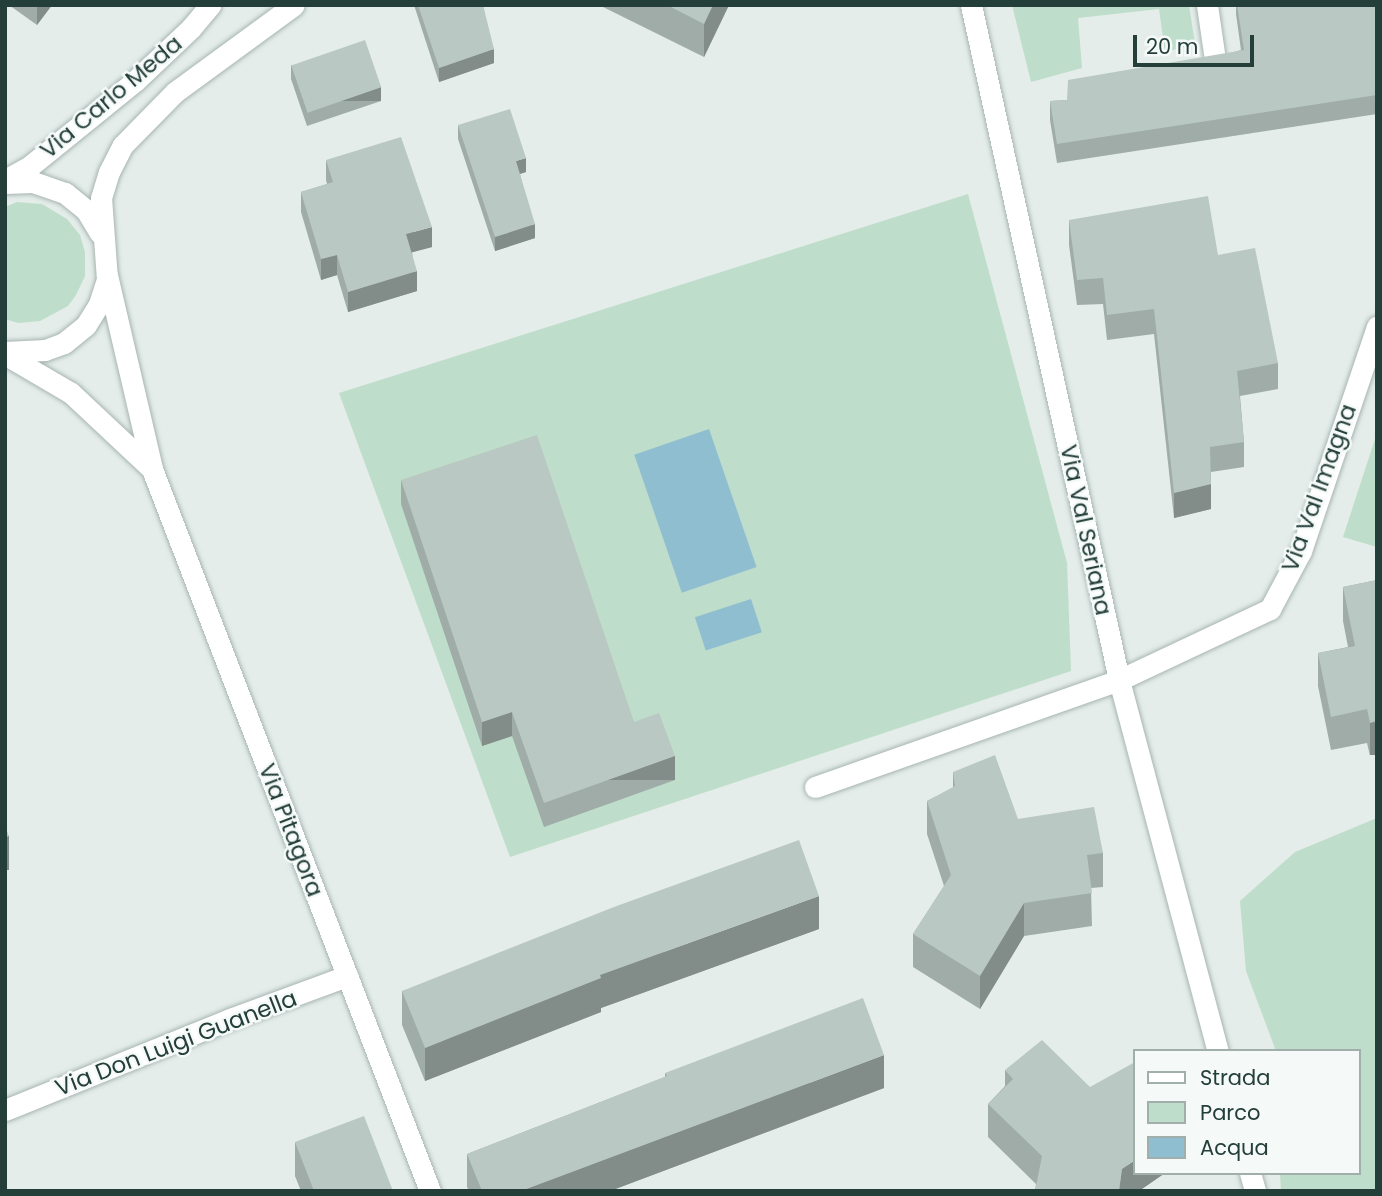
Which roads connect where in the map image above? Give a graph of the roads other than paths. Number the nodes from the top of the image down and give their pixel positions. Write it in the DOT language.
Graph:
graph roads {
  1 [pos="210,5"];
  2 [pos="294,5"];
  3 [pos="971,5"];
  4 [pos="1207,5"];
  5 [pos="1214,53"];
  6 [pos="5,181"];
  7 [pos="104,244"];
  8 [pos="107,275"];
  9 [pos="1377,326"];
  10 [pos="5,353"];
  11 [pos="152,470"];
  12 [pos="1119,680"];
  13 [pos="815,787"];
  14 [pos="347,976"];
  15 [pos="1217,1049"];
  16 [pos="5,1110"];
  17 [pos="430,1191"];
  1 -- 6 [label="street, Via Carlo Meda"];
  2 -- 7 [label="street, Via Carlo Meda"];
  3 -- 12 [label="street, Via Val Seriana"];
  4 -- 5 [label="street"];
  6 -- 7 [label="street, Via Carlo Meda"];
  7 -- 8 [label="street, Via Carlo Meda"];
  8 -- 10 [label="street, Via Carlo Meda"];
  8 -- 11 [label="street, Via Pitagora"];
  9 -- 12 [label="street, Via Val Imagna"];
  10 -- 11 [label="street, Via Pitagora"];
  11 -- 14 [label="street, Via Pitagora"];
  12 -- 13 [label="street, Via Val Imagna"];
  12 -- 15 [label="street, Via Val Seriana"];
  14 -- 16 [label="street, Via Don Luigi Guanella"];
  14 -- 17 [label="street, Via Pitagora"];
}
